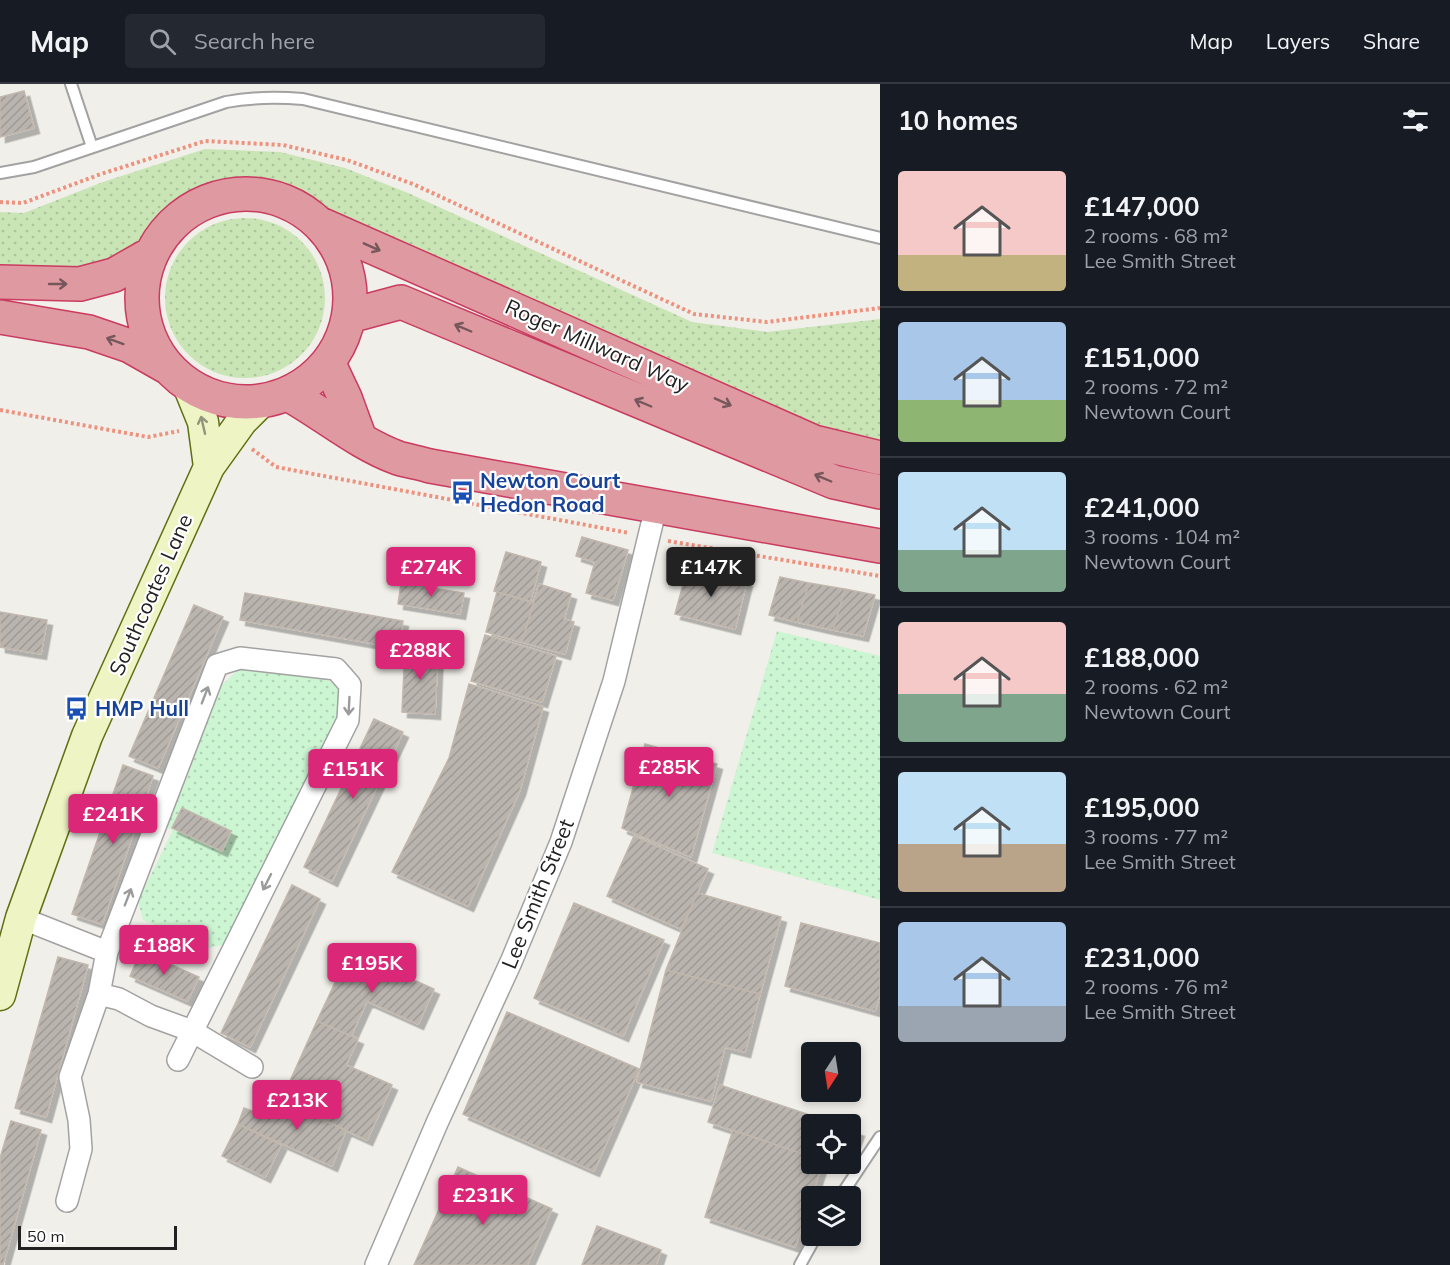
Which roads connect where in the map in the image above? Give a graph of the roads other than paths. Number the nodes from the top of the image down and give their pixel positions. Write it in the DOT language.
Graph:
graph roads {
  1 [pos="71,84"];
  2 [pos="92,147"];
  3 [pos="0,173"];
  4 [pos="318,224"];
  5 [pos="880,237"];
  6 [pos="151,254"];
  7 [pos="0,282"];
  8 [pos="349,316"];
  9 [pos="0,317"];
  10 [pos="328,362"];
  11 [pos="178,376"];
  12 [pos="275,397"];
  13 [pos="360,439"];
  14 [pos="880,458"];
  15 [pos="209,467"];
  16 [pos="880,492"];
  17 [pos="656,507"];
  18 [pos="880,546"];
  19 [pos="21,918"];
  20 [pos="108,952"];
  21 [pos="99,994"];
  22 [pos="0,995"];
  23 [pos="192,1031"];
  24 [pos="178,1060"];
  25 [pos="252,1066"];
  26 [pos="880,1137"];
  27 [pos="847,1186"];
  28 [pos="68,1201"];
  29 [pos="810,1246"];
  30 [pos="376,1265"];
  31 [pos="800,1265"];
  1 -- 2 [label="lane"];
  2 -- 3 [label="lane"];
  2 -- 5 [label="lane"];
  4 -- 6 [label="highway"];
  4 -- 8 [label="highway"];
  4 -- 14 [label="highway, Roger Millward Way, one-way"];
  7 -- 6 [label="highway, one-way"];
  6 -- 11 [label="highway"];
  8 -- 10 [label="highway"];
  16 -- 8 [label="highway, Roger Millward Way, one-way"];
  11 -- 9 [label="highway, one-way"];
  10 -- 12 [label="highway"];
  10 -- 13 [label="highway"];
  11 -- 12 [label="highway"];
  15 -- 11 [label="street, one-way"];
  12 -- 13 [label="highway"];
  12 -- 15 [label="street, Southcoates Lane"];
  13 -- 17 [label="highway"];
  15 -- 19 [label="street, Southcoates Lane"];
  17 -- 18 [label="highway"];
  17 -- 30 [label="street, Lee Smith Street"];
  19 -- 20 [label="street"];
  19 -- 22 [label="street, Southcoates Lane"];
  20 -- 21 [label="street"];
  20 -- 23 [label="street, one-way"];
  21 -- 23 [label="street"];
  21 -- 28 [label="street"];
  23 -- 24 [label="street"];
  23 -- 25 [label="street"];
  26 -- 27 [label="lane"];
  29 -- 31 [label="lane"];
}
